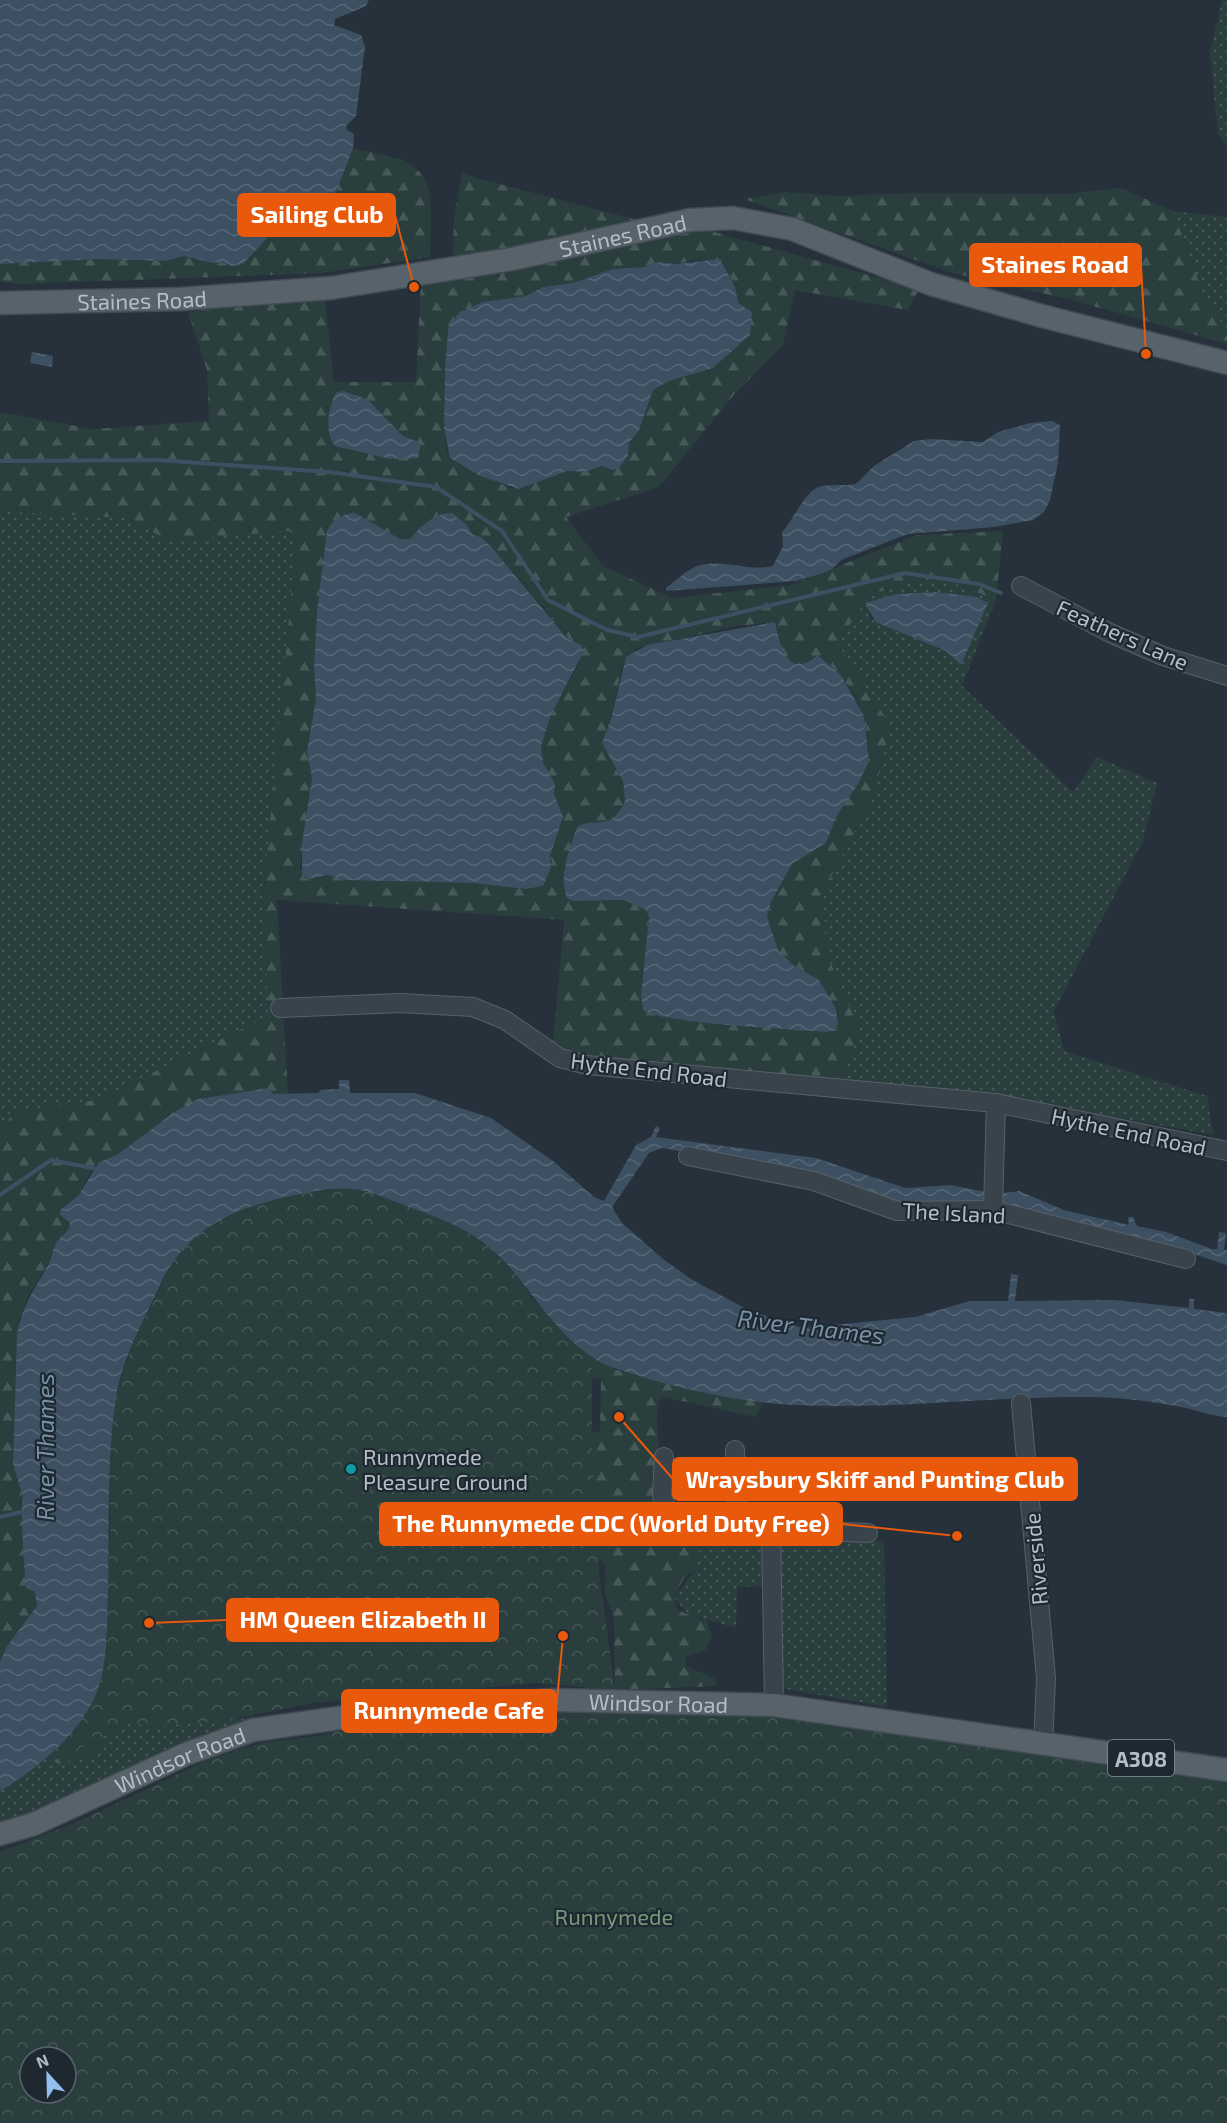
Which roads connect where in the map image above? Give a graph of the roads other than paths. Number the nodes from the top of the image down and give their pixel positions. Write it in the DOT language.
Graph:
graph roads {
  1 [pos="0,303"];
  2 [pos="1227,363"];
  3 [pos="1020,586"];
  4 [pos="1227,676"];
  5 [pos="280,1008"];
  6 [pos="996,1103"];
  7 [pos="1227,1151"];
  8 [pos="688,1156"];
  9 [pos="993,1210"];
  10 [pos="1186,1259"];
  11 [pos="1021,1403"];
  12 [pos="735,1450"];
  13 [pos="664,1457"];
  14 [pos="738,1522"];
  15 [pos="771,1529"];
  16 [pos="868,1533"];
  17 [pos="774,1705"];
  18 [pos="1042,1745"];
  19 [pos="1227,1770"];
  20 [pos="0,1834"];
  1 -- 2 [label="main road, Staines Road"];
  3 -- 4 [label="street, Feathers Lane"];
  5 -- 6 [label="street, Hythe End Road"];
  6 -- 7 [label="street, Hythe End Road"];
  6 -- 9 [label="street"];
  8 -- 9 [label="street, The Island"];
  9 -- 10 [label="street, The Island"];
  11 -- 18 [label="street, Riverside"];
  12 -- 14 [label="street"];
  13 -- 14 [label="street"];
  14 -- 15 [label="street"];
  15 -- 16 [label="street"];
  15 -- 17 [label="street"];
  17 -- 18 [label="main road, Windsor Road / A308"];
  17 -- 20 [label="main road, Windsor Road / A308"];
  18 -- 19 [label="main road, Windsor Road / A308"];
}
